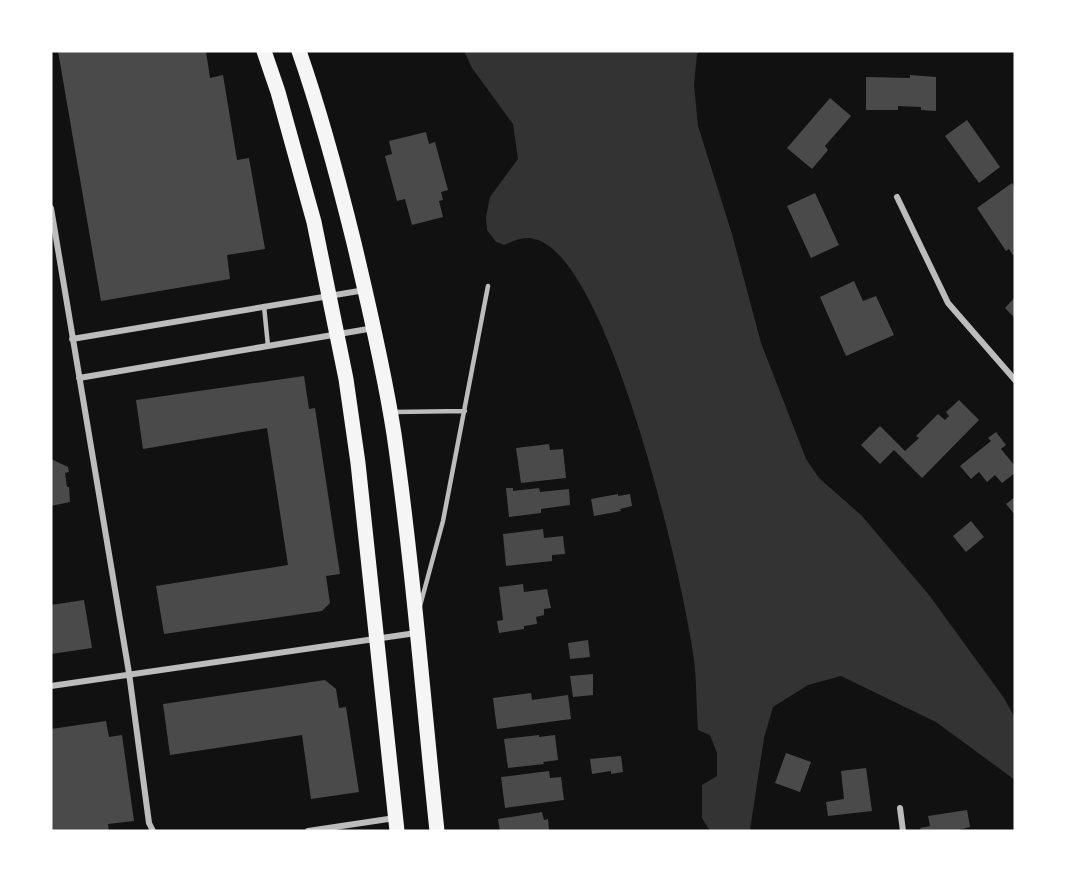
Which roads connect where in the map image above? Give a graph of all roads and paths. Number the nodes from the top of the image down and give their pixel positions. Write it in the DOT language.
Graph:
graph roads {
  1 [pos="264,51"];
  2 [pos="299,51"];
  3 [pos="897,197"];
  4 [pos="51,208"];
  5 [pos="488,286"];
  6 [pos="366,290"];
  7 [pos="330,296"];
  8 [pos="264,306"];
  9 [pos="374,328"];
  10 [pos="338,334"];
  11 [pos="72,339"];
  12 [pos="268,346"];
  13 [pos="79,378"];
  14 [pos="1015,380"];
  15 [pos="465,411"];
  16 [pos="390,412"];
  17 [pos="416,628"];
  18 [pos="377,638"];
  19 [pos="129,674"];
  20 [pos="51,686"];
  21 [pos="900,808"];
  22 [pos="396,824"];
  23 [pos="153,831"];
  24 [pos="308,831"];
  25 [pos="437,831"];
  26 [pos="903,831"];
  1 -- 7 [label="main road"];
  2 -- 6 [label="main road"];
  3 -- 14 [label="street"];
  4 -- 11 [label="street"];
  5 -- 15 [label="lane"];
  6 -- 7 [label="street"];
  6 -- 9 [label="main road"];
  7 -- 8 [label="street"];
  7 -- 10 [label="main road"];
  8 -- 11 [label="street"];
  8 -- 12 [label="lane"];
  9 -- 10 [label="street"];
  9 -- 16 [label="main road"];
  10 -- 12 [label="street"];
  10 -- 18 [label="main road"];
  11 -- 13 [label="street"];
  12 -- 13 [label="street"];
  13 -- 19 [label="street"];
  15 -- 16 [label="lane"];
  15 -- 17 [label="lane"];
  16 -- 17 [label="main road"];
  17 -- 18 [label="street"];
  17 -- 25 [label="main road"];
  18 -- 19 [label="street"];
  18 -- 22 [label="main road"];
  19 -- 20 [label="street"];
  19 -- 23 [label="street"];
  21 -- 26 [label="street"];
  22 -- 24 [label="street"];
}
